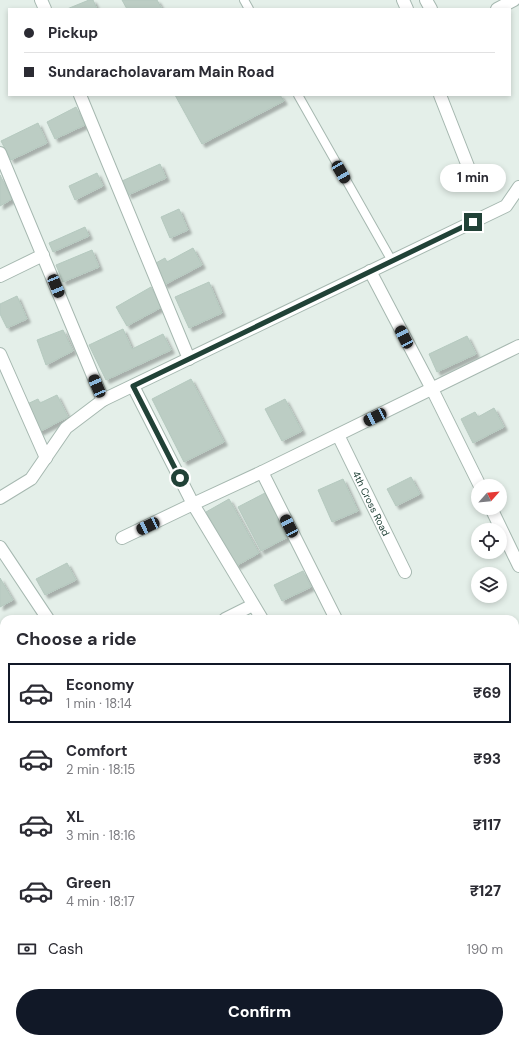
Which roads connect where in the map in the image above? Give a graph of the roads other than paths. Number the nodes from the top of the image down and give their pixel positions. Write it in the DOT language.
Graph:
graph roads {
  1 [pos="514,0"];
  2 [pos="499,8"];
  3 [pos="80,96"];
  4 [pos="299,96"];
  5 [pos="440,96"];
  6 [pos="0,153"];
  7 [pos="471,174"];
  8 [pos="519,187"];
  9 [pos="43,255"];
  10 [pos="392,261"];
  11 [pos="370,271"];
  12 [pos="0,276"];
  13 [pos="519,346"];
  14 [pos="0,354"];
  15 [pos="189,359"];
  16 [pos="133,386"];
  17 [pos="432,389"];
  18 [pos="103,400"];
  19 [pos="338,435"];
  20 [pos="46,458"];
  21 [pos="262,472"];
  22 [pos="477,479"];
  23 [pos="0,498"];
  24 [pos="193,504"];
  25 [pos="494,515"];
  26 [pos="122,538"];
  27 [pos="0,547"];
  28 [pos="519,566"];
  29 [pos="405,572"];
  30 [pos="253,605"];
  31 [pos="45,615"];
  32 [pos="232,615"];
  33 [pos="259,615"];
  34 [pos="334,615"];
  1 -- 2 [label="street"];
  3 -- 15 [label="street"];
  4 -- 10 [label="lane"];
  5 -- 7 [label="street"];
  6 -- 9 [label="street"];
  8 -- 10 [label="street"];
  9 -- 12 [label="street"];
  9 -- 18 [label="street"];
  10 -- 11 [label="street"];
  11 -- 15 [label="street"];
  11 -- 17 [label="street"];
  13 -- 17 [label="street"];
  14 -- 20 [label="street"];
  15 -- 16 [label="street"];
  16 -- 18 [label="street"];
  16 -- 24 [label="street"];
  17 -- 19 [label="street"];
  17 -- 22 [label="street"];
  18 -- 20 [label="street"];
  19 -- 21 [label="street"];
  19 -- 29 [label="street, 4th Cross Road"];
  20 -- 23 [label="street"];
  21 -- 24 [label="street"];
  21 -- 34 [label="street"];
  24 -- 26 [label="street"];
  24 -- 30 [label="street"];
  25 -- 28 [label="street"];
  27 -- 31 [label="street"];
  30 -- 32 [label="street"];
  30 -- 33 [label="street"];
}
